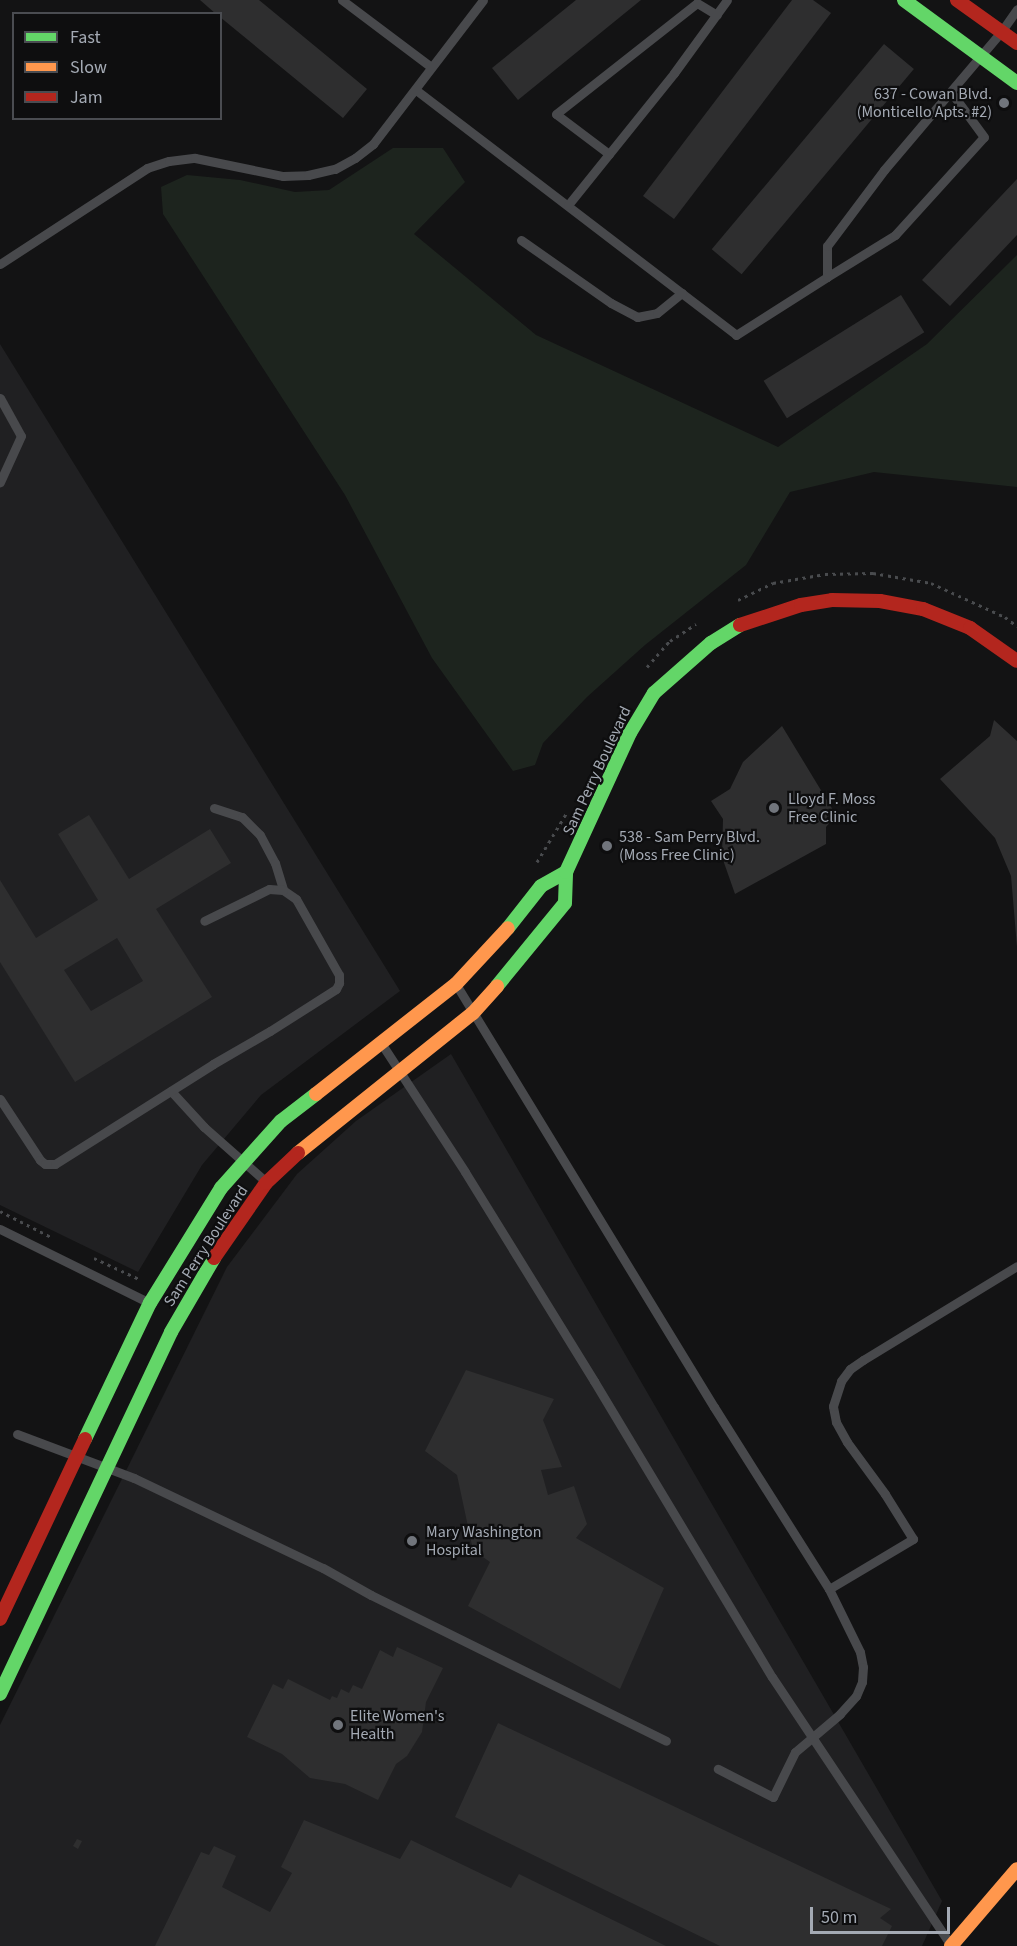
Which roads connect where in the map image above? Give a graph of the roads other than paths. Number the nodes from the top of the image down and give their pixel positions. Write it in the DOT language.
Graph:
graph roads {
  1 [pos="342,0"];
  2 [pos="483,0"];
  3 [pos="727,0"];
  4 [pos="903,0"];
  5 [pos="957,0"];
  6 [pos="1017,9"];
  7 [pos="717,15"];
  8 [pos="1001,32"];
  9 [pos="1017,43"];
  10 [pos="981,56"];
  11 [pos="430,66"];
  12 [pos="1017,83"];
  13 [pos="416,90"];
  14 [pos="951,92"];
  15 [pos="609,154"];
  16 [pos="568,205"];
  17 [pos="521,240"];
  18 [pos="0,264"];
  19 [pos="827,277"];
  20 [pos="681,293"];
  21 [pos="0,398"];
  22 [pos="0,482"];
  23 [pos="1017,661"];
  24 [pos="214,808"];
  25 [pos="566,872"];
  26 [pos="283,890"];
  27 [pos="204,921"];
  28 [pos="456,984"];
  29 [pos="473,1013"];
  30 [pos="380,1041"];
  31 [pos="399,1070"];
  32 [pos="171,1091"];
  33 [pos="0,1099"];
  34 [pos="243,1164"];
  35 [pos="267,1183"];
  36 [pos="0,1229"];
  37 [pos="1017,1266"];
  38 [pos="150,1303"];
  39 [pos="17,1434"];
  40 [pos="79,1456"];
  41 [pos="106,1467"];
  42 [pos="829,1589"];
  43 [pos="0,1619"];
  44 [pos="0,1694"];
  45 [pos="812,1736"];
  46 [pos="666,1741"];
  47 [pos="718,1769"];
  48 [pos="1017,1869"];
  49 [pos="951,1946"];
  1 -- 11 [label="lane"];
  2 -- 11 [label="lane"];
  3 -- 7 [label="lane"];
  4 -- 10 [label="street"];
  5 -- 8 [label="street"];
  6 -- 8 [label="lane"];
  7 -- 15 [label="lane"];
  7 -- 15 [label="lane"];
  8 -- 9 [label="street"];
  8 -- 10 [label="lane"];
  10 -- 12 [label="street"];
  10 -- 14 [label="lane"];
  11 -- 13 [label="lane"];
  13 -- 16 [label="lane"];
  13 -- 18 [label="lane"];
  14 -- 19 [label="lane"];
  14 -- 19 [label="lane"];
  15 -- 16 [label="lane"];
  16 -- 20 [label="lane"];
  17 -- 20 [label="lane"];
  19 -- 20 [label="lane"];
  21 -- 22 [label="lane"];
  23 -- 25 [label="street, Sam Perry Boulevard"];
  24 -- 26 [label="lane"];
  25 -- 28 [label="street, Sam Perry Boulevard"];
  25 -- 29 [label="street, Sam Perry Boulevard"];
  26 -- 27 [label="lane"];
  26 -- 32 [label="lane"];
  28 -- 29 [label="lane"];
  28 -- 30 [label="street, Sam Perry Boulevard"];
  29 -- 31 [label="street, Sam Perry Boulevard"];
  29 -- 42 [label="lane"];
  30 -- 31 [label="lane"];
  30 -- 34 [label="street, Sam Perry Boulevard"];
  31 -- 35 [label="street, Sam Perry Boulevard"];
  31 -- 45 [label="lane"];
  32 -- 33 [label="lane"];
  32 -- 34 [label="lane"];
  34 -- 35 [label="lane"];
  34 -- 38 [label="street, Sam Perry Boulevard"];
  35 -- 41 [label="street, Sam Perry Boulevard"];
  36 -- 38 [label="lane"];
  37 -- 42 [label="lane"];
  38 -- 40 [label="street, Sam Perry Boulevard"];
  39 -- 40 [label="lane"];
  40 -- 41 [label="lane"];
  40 -- 43 [label="street, Sam Perry Boulevard"];
  41 -- 44 [label="street, Sam Perry Boulevard"];
  41 -- 46 [label="lane"];
  42 -- 45 [label="lane"];
  45 -- 47 [label="lane"];
  45 -- 49 [label="lane"];
  48 -- 49 [label="street"];
}
